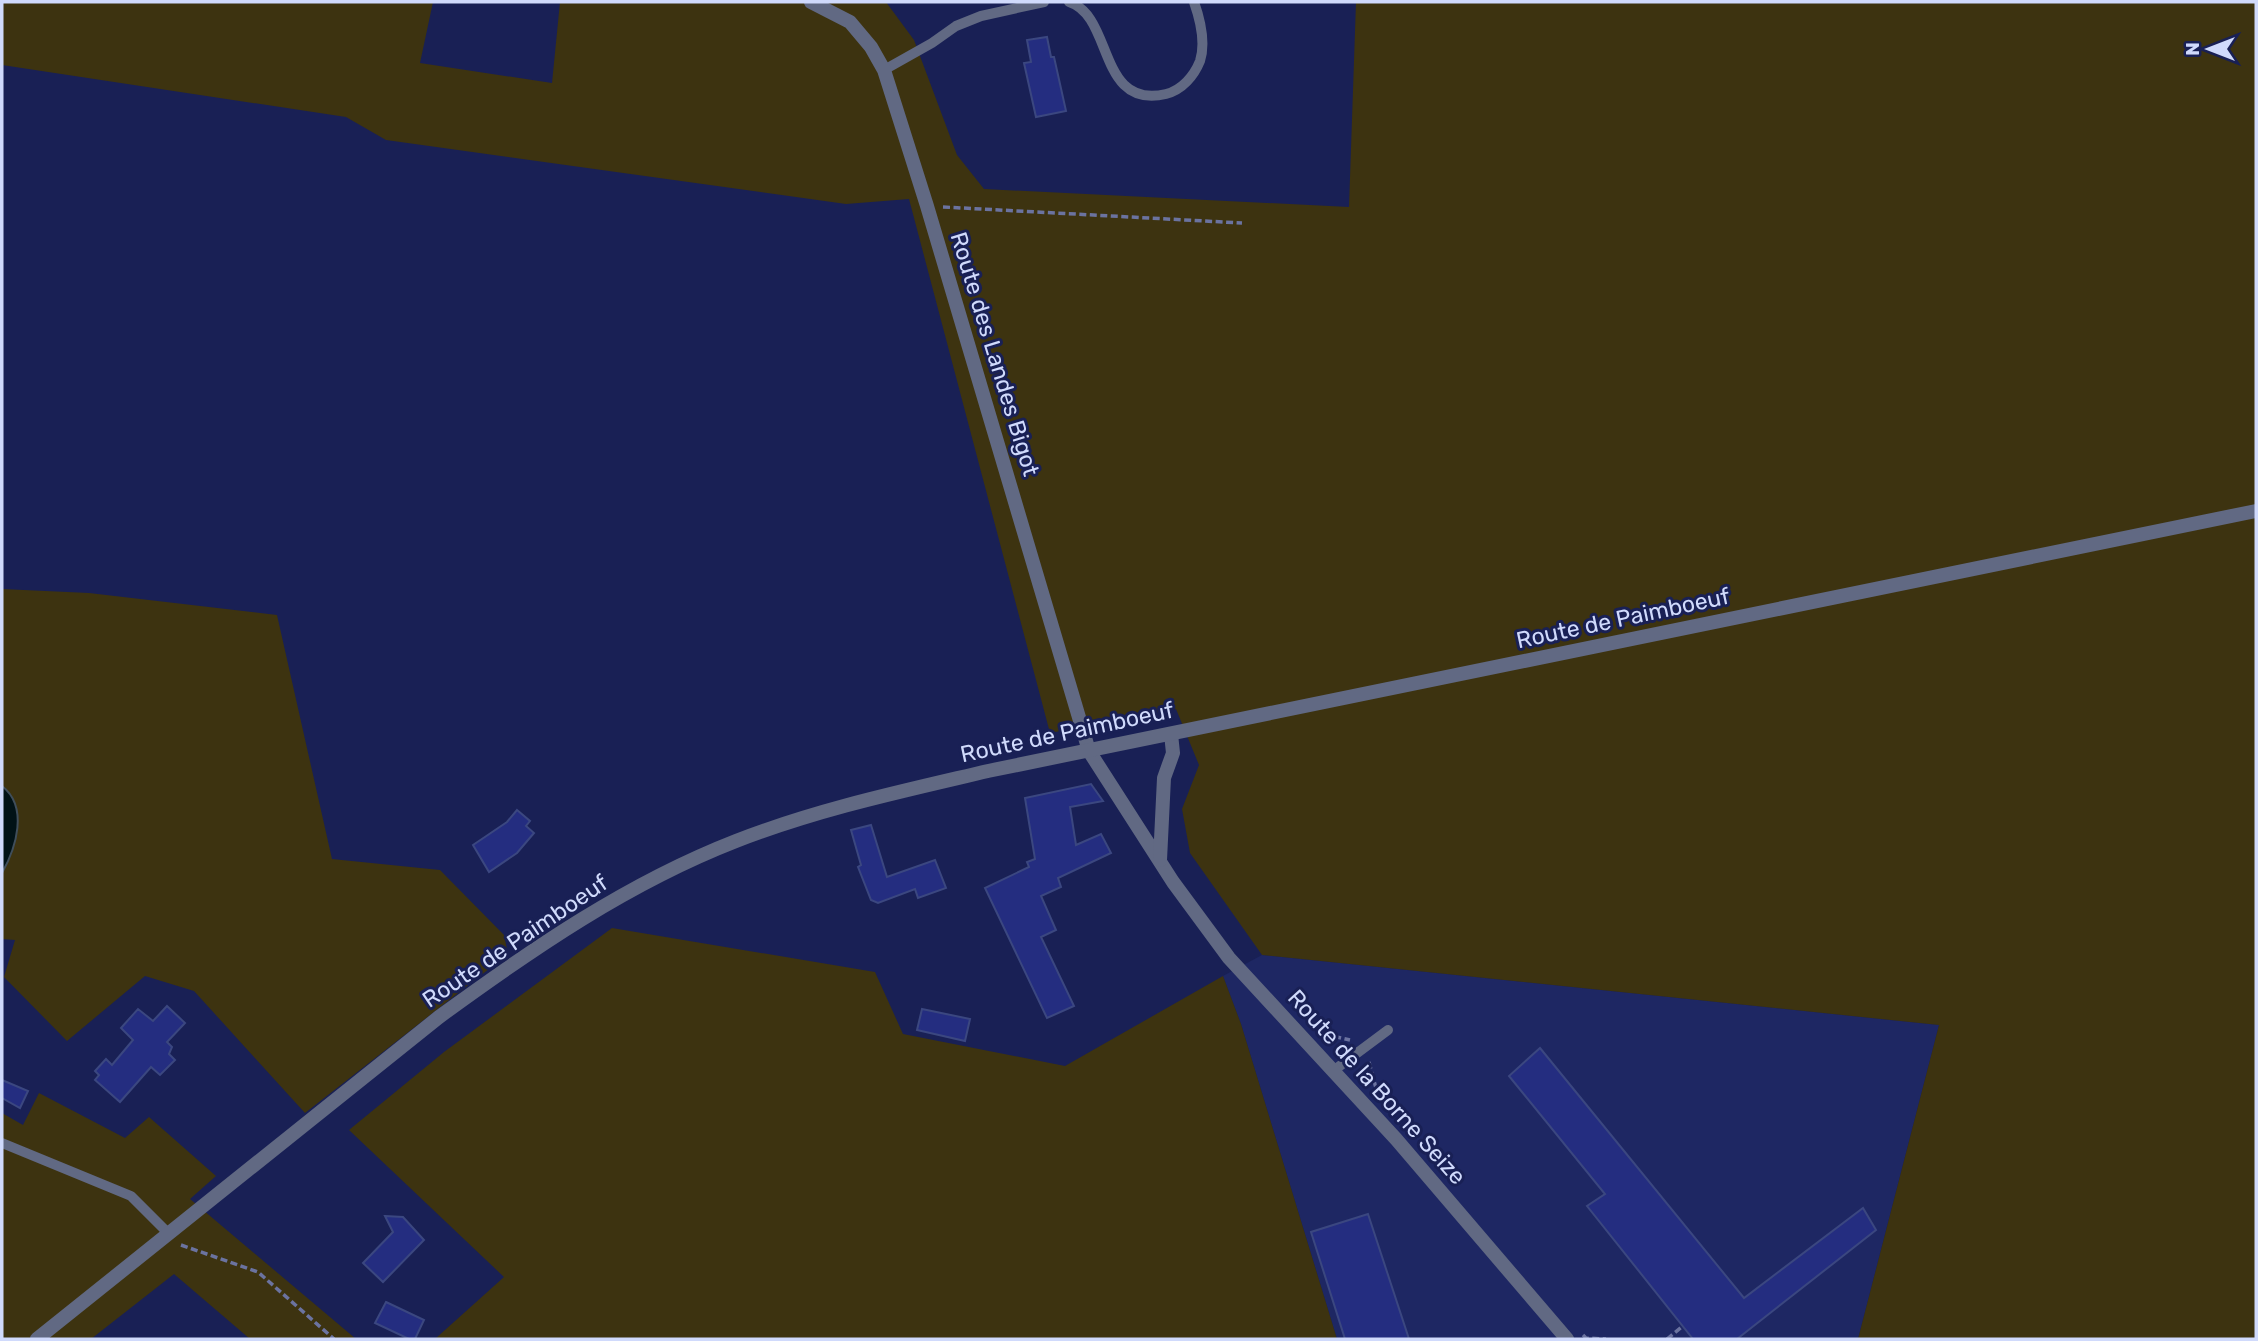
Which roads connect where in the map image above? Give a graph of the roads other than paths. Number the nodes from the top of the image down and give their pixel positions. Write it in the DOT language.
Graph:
graph roads {
  1 [pos="811,2"];
  2 [pos="1044,2"];
  3 [pos="1069,2"];
  4 [pos="1194,2"];
  5 [pos="884,70"];
  6 [pos="2256,512"];
  7 [pos="1171,734"];
  8 [pos="1089,751"];
  9 [pos="1160,860"];
  10 [pos="1388,1030"];
  11 [pos="1333,1071"];
  12 [pos="2,1143"];
  13 [pos="169,1234"];
  14 [pos="37,1339"];
  15 [pos="1567,1339"];
  1 -- 5 [label="street, Route des Landes Bigot"];
  2 -- 5 [label="lane"];
  3 -- 4 [label="lane"];
  5 -- 8 [label="street, Route des Landes Bigot"];
  6 -- 7 [label="street, Route de Paimboeuf"];
  7 -- 8 [label="street, Route de Paimboeuf"];
  7 -- 9 [label="street"];
  8 -- 9 [label="street, Route des Landes Bigot"];
  8 -- 13 [label="street, Route de Paimboeuf"];
  9 -- 11 [label="street, Route de la Borne Seize"];
  10 -- 11 [label="lane"];
  11 -- 15 [label="street, Route de la Borne Seize"];
  12 -- 13 [label="lane"];
  13 -- 14 [label="street, Route de Paimboeuf"];
}
